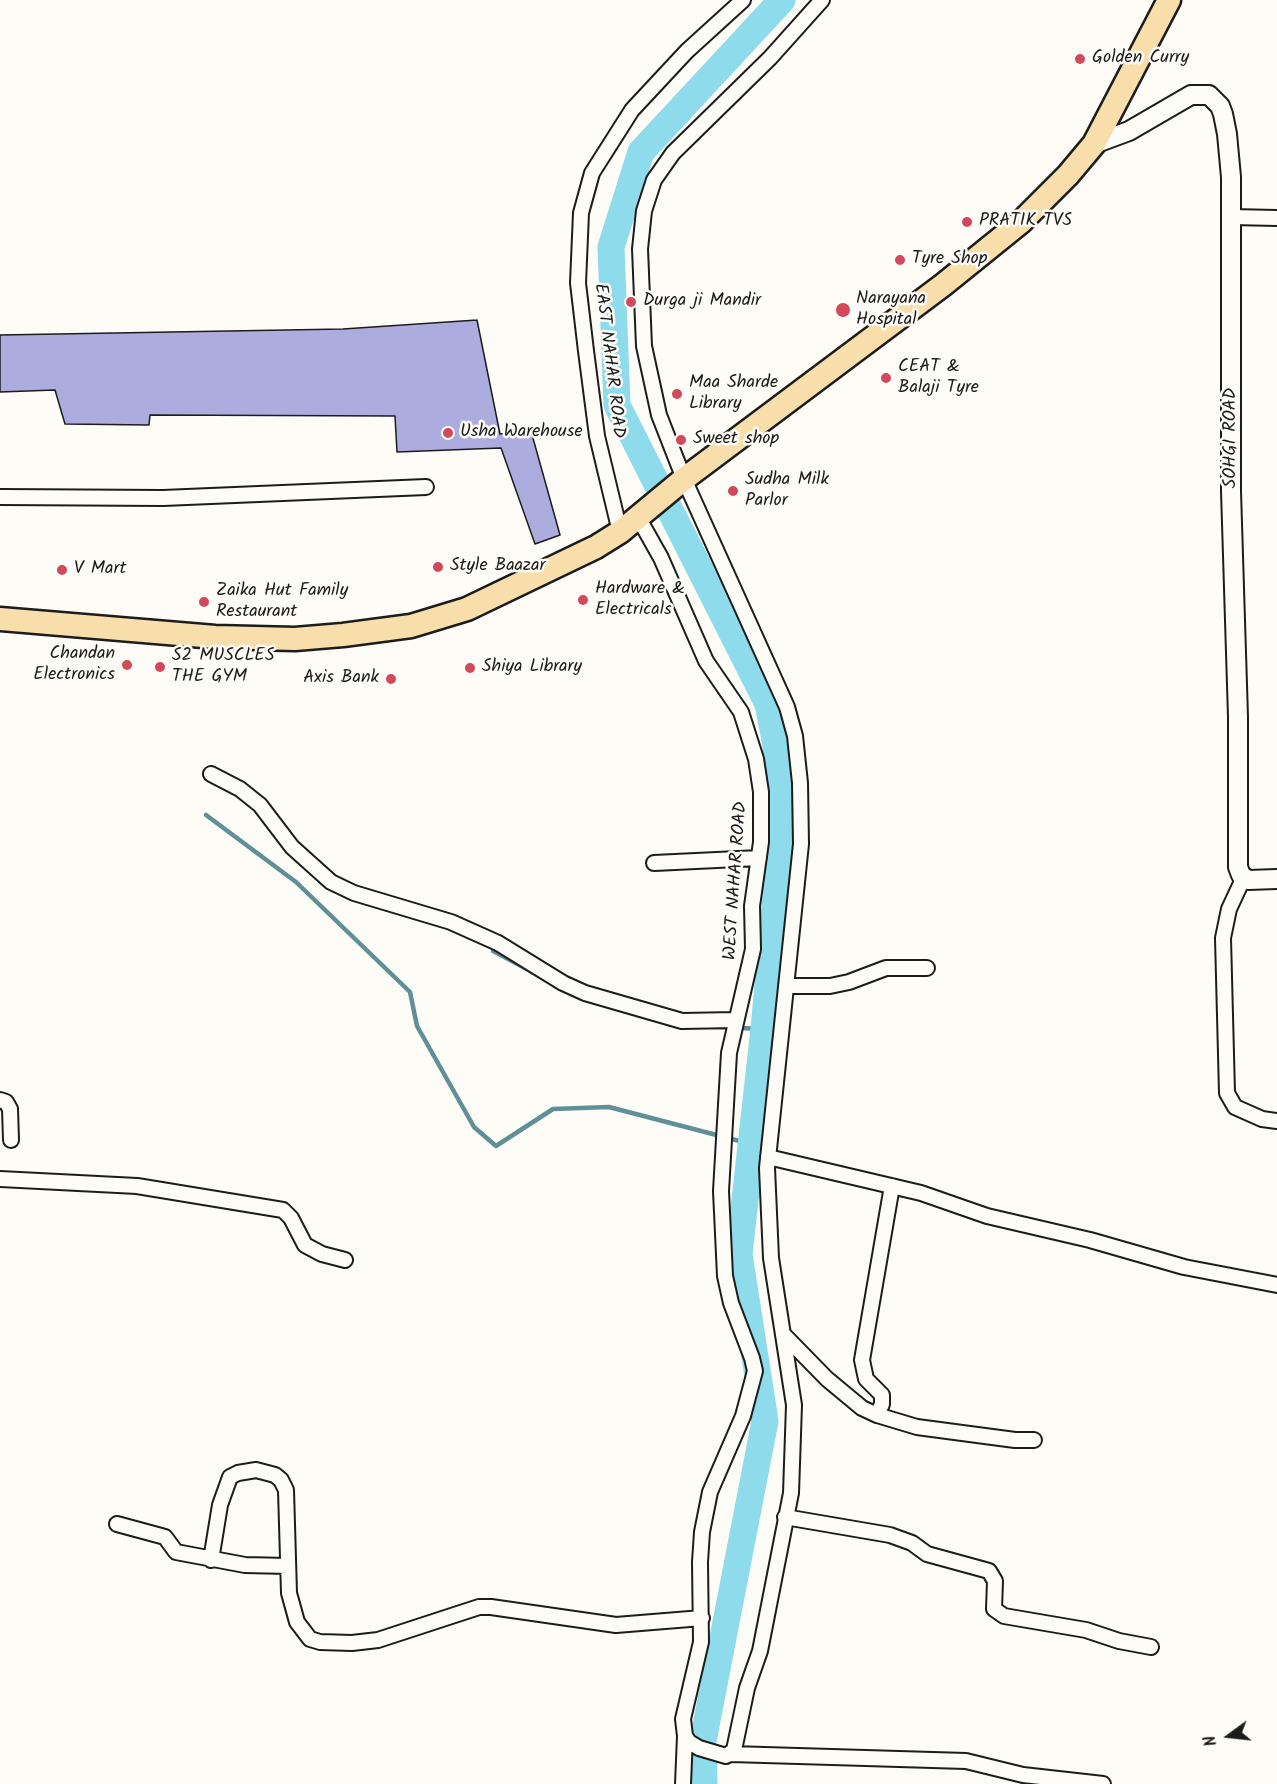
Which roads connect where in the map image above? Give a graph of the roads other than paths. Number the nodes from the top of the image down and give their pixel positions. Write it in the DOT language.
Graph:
graph roads {
  1 [pos="743,0"];
  2 [pos="822,0"];
  3 [pos="1168,0"];
  4 [pos="1094,144"];
  5 [pos="1231,218"];
  6 [pos="1277,218"];
  7 [pos="677,485"];
  8 [pos="426,487"];
  9 [pos="0,497"];
  10 [pos="641,514"];
  11 [pos="620,532"];
  12 [pos="0,619"];
  13 [pos="211,774"];
  14 [pos="759,858"];
  15 [pos="654,863"];
  16 [pos="1244,879"];
  17 [pos="1277,879"];
  18 [pos="927,968"];
  19 [pos="786,986"];
  20 [pos="735,1021"];
  21 [pos="0,1100"];
  22 [pos="1277,1120"];
  23 [pos="10,1140"];
  24 [pos="768,1157"];
  25 [pos="0,1179"];
  26 [pos="892,1186"];
  27 [pos="345,1260"];
  28 [pos="1277,1285"];
  29 [pos="783,1334"];
  30 [pos="877,1415"];
  31 [pos="1034,1440"];
  32 [pos="785,1517"];
  33 [pos="117,1524"];
  34 [pos="211,1560"];
  35 [pos="288,1566"];
  36 [pos="702,1618"];
  37 [pos="1151,1647"];
  38 [pos="685,1736"];
  39 [pos="726,1754"];
  40 [pos="684,1784"];
  41 [pos="1103,1784"];
  1 -- 11 [label="street, EAST NAHAR ROAD"];
  2 -- 7 [label="street"];
  3 -- 4 [label="main road"];
  4 -- 5 [label="street, SOHGI ROAD"];
  4 -- 7 [label="main road"];
  5 -- 6 [label="street"];
  5 -- 16 [label="street, SOHGI ROAD"];
  7 -- 10 [label="main road"];
  7 -- 19 [label="street"];
  8 -- 9 [label="street"];
  10 -- 11 [label="main road"];
  10 -- 14 [label="street, WEST NAHAR ROAD"];
  11 -- 12 [label="main road"];
  13 -- 20 [label="street"];
  14 -- 15 [label="street"];
  14 -- 20 [label="street, WEST NAHAR ROAD"];
  16 -- 17 [label="street"];
  16 -- 22 [label="street"];
  18 -- 19 [label="street"];
  19 -- 24 [label="street"];
  20 -- 36 [label="street, WEST NAHAR ROAD"];
  21 -- 23 [label="street"];
  24 -- 26 [label="street"];
  24 -- 29 [label="street"];
  25 -- 27 [label="street"];
  26 -- 28 [label="street"];
  26 -- 30 [label="street"];
  29 -- 30 [label="street"];
  29 -- 32 [label="street"];
  30 -- 31 [label="street"];
  32 -- 37 [label="street"];
  32 -- 39 [label="street"];
  33 -- 34 [label="street"];
  34 -- 35 [label="street"];
  34 -- 35 [label="street"];
  35 -- 36 [label="street"];
  36 -- 38 [label="street, WEST NAHAR ROAD"];
  38 -- 39 [label="street"];
  38 -- 40 [label="street, WEST NAHAR ROAD"];
  39 -- 41 [label="street"];
}
